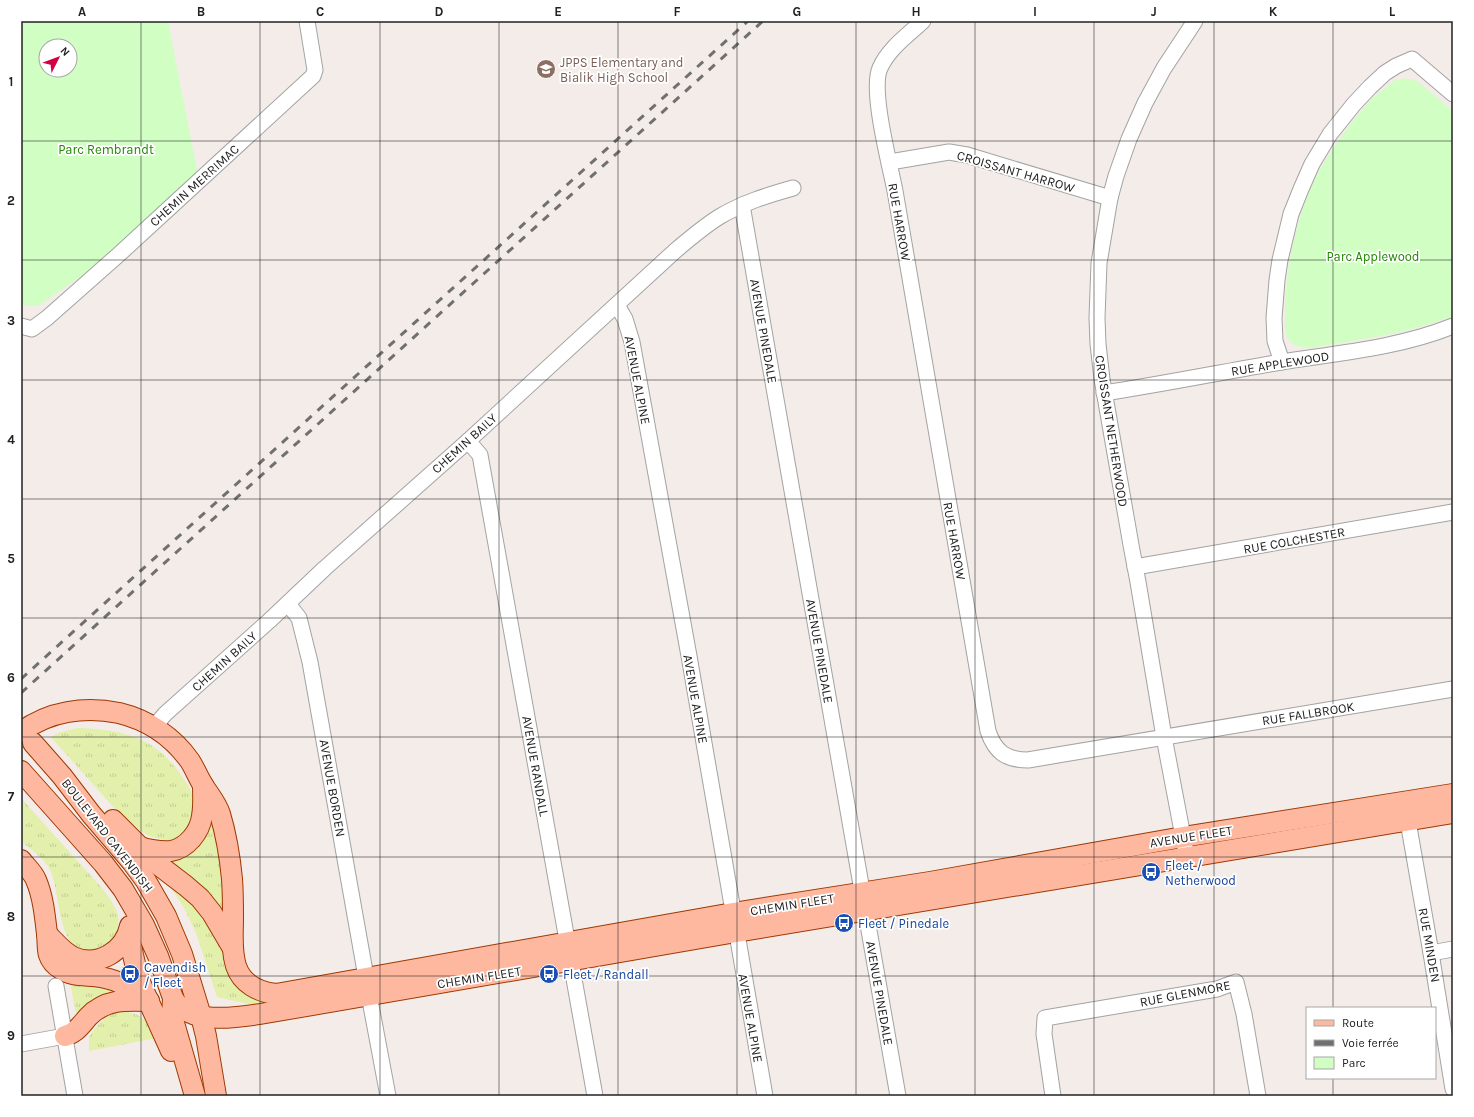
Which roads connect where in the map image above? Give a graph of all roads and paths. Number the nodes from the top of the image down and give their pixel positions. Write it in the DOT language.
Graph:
graph roads {
  1 [pos="307,21"];
  2 [pos="923,21"];
  3 [pos="1195,21"];
  4 [pos="1453,94"];
  5 [pos="890,162"];
  6 [pos="793,188"];
  7 [pos="1110,198"];
  8 [pos="742,205"];
  9 [pos="617,305"];
  10 [pos="1453,326"];
  11 [pos="26,328"];
  12 [pos="1282,362"];
  13 [pos="1104,393"];
  14 [pos="468,441"];
  15 [pos="1453,512"];
  16 [pos="1135,567"];
  17 [pos="288,604"];
  18 [pos="1453,689"];
  19 [pos="154,727"];
  20 [pos="27,737"];
  21 [pos="1164,738"];
  22 [pos="21,771"];
  23 [pos="62,776"];
  24 [pos="203,785"];
  25 [pos="1453,794"];
  26 [pos="1407,811"];
  27 [pos="1453,813"];
  28 [pos="1183,837"];
  29 [pos="140,847"];
  30 [pos="1186,857"];
  31 [pos="21,860"];
  32 [pos="932,891"];
  33 [pos="864,902"];
  34 [pos="133,905"];
  35 [pos="733,913"];
  36 [pos="736,932"];
  37 [pos="129,933"];
  38 [pos="47,934"];
  39 [pos="232,947"];
  40 [pos="1453,950"];
  41 [pos="569,952"];
  42 [pos="1431,953"];
  43 [pos="56,986"];
  44 [pos="368,986"];
  45 [pos="173,998"];
  46 [pos="148,1001"];
  47 [pos="201,1016"];
  48 [pos="65,1036"];
  49 [pos="21,1044"];
  50 [pos="1453,1089"];
  51 [pos="75,1096"];
  52 [pos="182,1096"];
  53 [pos="195,1096"];
  54 [pos="216,1096"];
  55 [pos="388,1096"];
  56 [pos="595,1096"];
  57 [pos="765,1096"];
  58 [pos="898,1096"];
  59 [pos="1053,1096"];
  60 [pos="1258,1096"];
  1 -- 11 [label="street, CHEMIN MERRIMAC"];
  2 -- 5 [label="street"];
  3 -- 7 [label="street, CROISSANT NETHERWOOD"];
  4 -- 12 [label="street"];
  5 -- 7 [label="street, CROISSANT HARROW"];
  5 -- 21 [label="street, RUE HARROW"];
  6 -- 8 [label="street, CHEMIN BAILY"];
  7 -- 13 [label="street, CROISSANT NETHERWOOD"];
  8 -- 9 [label="street, CHEMIN BAILY"];
  8 -- 33 [label="street, AVENUE PINEDALE"];
  9 -- 14 [label="street, CHEMIN BAILY"];
  9 -- 35 [label="street, AVENUE ALPINE"];
  10 -- 12 [label="street, RUE APPLEWOOD"];
  12 -- 13 [label="street, RUE APPLEWOOD"];
  13 -- 16 [label="street, CROISSANT NETHERWOOD"];
  14 -- 17 [label="street, CHEMIN BAILY"];
  14 -- 41 [label="street, AVENUE RANDALL"];
  15 -- 16 [label="street, RUE COLCHESTER"];
  16 -- 21 [label="street, CROISSANT NETHERWOOD"];
  17 -- 19 [label="street, CHEMIN BAILY"];
  17 -- 44 [label="street, AVENUE BORDEN"];
  18 -- 21 [label="street, RUE FALLBROOK"];
  19 -- 20 [label="main road"];
  19 -- 24 [label="main road"];
  20 -- 23 [label="main road, BOULEVARD CAVENDISH"];
  21 -- 28 [label="street, CROISSANT NETHERWOOD"];
  22 -- 34 [label="main road, BOULEVARD CAVENDISH"];
  23 -- 29 [label="main road"];
  23 -- 47 [label="main road, BOULEVARD CAVENDISH"];
  24 -- 29 [label="main road"];
  24 -- 39 [label="main road"];
  25 -- 26 [label="main road, AVENUE FLEET"];
  26 -- 27 [label="main road, AVENUE FLEET"];
  26 -- 28 [label="main road, AVENUE FLEET"];
  26 -- 30 [label="main road, AVENUE FLEET"];
  26 -- 42 [label="street, RUE MINDEN"];
  28 -- 30 [label="street, CROISSANT NETHERWOOD"];
  28 -- 32 [label="main road, AVENUE FLEET"];
  29 -- 39 [label="main road"];
  30 -- 32 [label="main road, AVENUE FLEET"];
  31 -- 38 [label="main road"];
  32 -- 33 [label="main road, CHEMIN FLEET"];
  33 -- 35 [label="main road, CHEMIN FLEET"];
  33 -- 36 [label="main road, CHEMIN FLEET"];
  33 -- 58 [label="street, AVENUE PINEDALE"];
  34 -- 37 [label="main road"];
  34 -- 45 [label="main road, BOULEVARD CAVENDISH"];
  35 -- 36 [label="street, AVENUE ALPINE"];
  35 -- 41 [label="main road, CHEMIN FLEET"];
  36 -- 41 [label="main road, CHEMIN FLEET"];
  36 -- 57 [label="street, AVENUE ALPINE"];
  37 -- 38 [label="main road"];
  37 -- 46 [label="main road"];
  38 -- 46 [label="main road"];
  39 -- 44 [label="main road, CHEMIN FLEET"];
  40 -- 42 [label="street"];
  41 -- 44 [label="main road, CHEMIN FLEET"];
  41 -- 56 [label="street, AVENUE RANDALL"];
  42 -- 50 [label="street, RUE MINDEN"];
  43 -- 48 [label="street"];
  44 -- 47 [label="main road, CHEMIN FLEET"];
  44 -- 55 [label="street, AVENUE BORDEN"];
  45 -- 47 [label="main road, CHEMIN FLEET"];
  45 -- 53 [label="main road, BOULEVARD CAVENDISH"];
  46 -- 48 [label="main road"];
  46 -- 52 [label="main road"];
  47 -- 54 [label="main road, BOULEVARD CAVENDISH"];
  48 -- 49 [label="street"];
  48 -- 51 [label="street"];
  59 -- 60 [label="street, RUE GLENMORE"];
}
